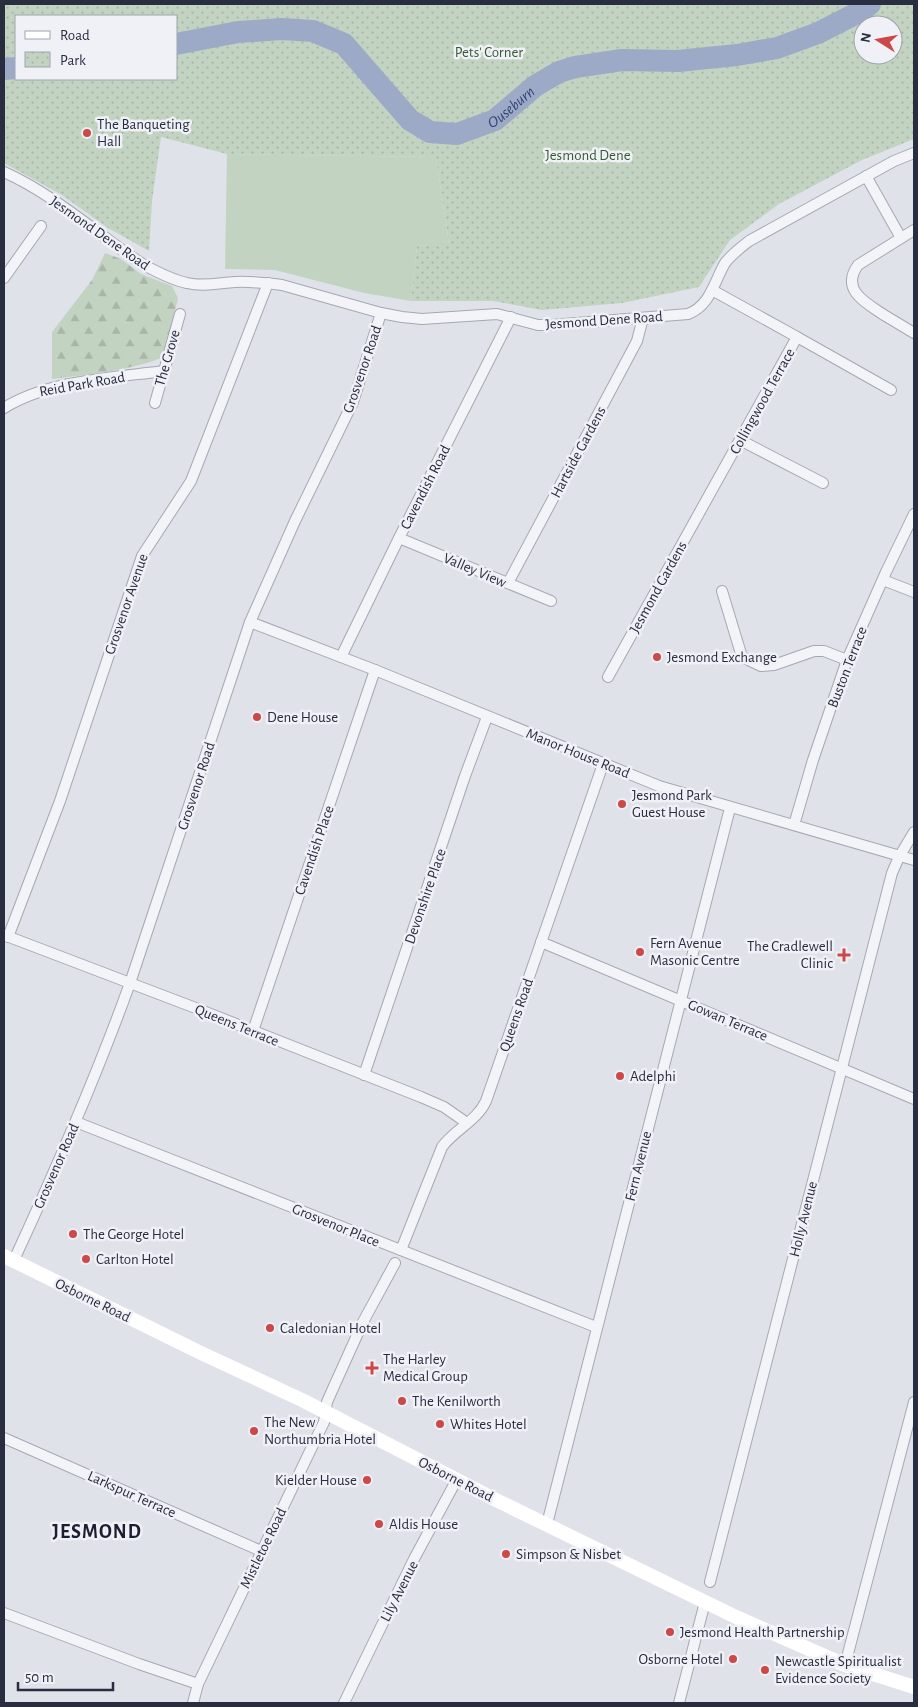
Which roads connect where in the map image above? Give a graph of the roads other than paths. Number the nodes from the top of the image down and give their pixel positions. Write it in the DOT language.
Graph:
graph roads {
  1 [pos="914,152"];
  2 [pos="4,172"];
  3 [pos="866,176"];
  4 [pos="41,226"];
  5 [pos="914,230"];
  6 [pos="901,238"];
  7 [pos="4,278"];
  8 [pos="268,283"];
  9 [pos="712,290"];
  10 [pos="380,313"];
  11 [pos="180,314"];
  12 [pos="511,317"];
  13 [pos="643,318"];
  14 [pos="914,333"];
  15 [pos="798,337"];
  16 [pos="164,371"];
  17 [pos="891,390"];
  18 [pos="155,403"];
  19 [pos="4,408"];
  20 [pos="740,440"];
  21 [pos="823,483"];
  22 [pos="708,498"];
  23 [pos="914,514"];
  24 [pos="399,538"];
  25 [pos="883,580"];
  26 [pos="508,584"];
  27 [pos="722,591"];
  28 [pos="914,592"];
  29 [pos="551,601"];
  30 [pos="250,622"];
  31 [pos="341,657"];
  32 [pos="848,660"];
  33 [pos="375,670"];
  34 [pos="608,677"];
  35 [pos="487,717"];
  36 [pos="602,764"];
  37 [pos="730,808"];
  38 [pos="794,825"];
  39 [pos="914,832"];
  40 [pos="899,857"];
  41 [pos="914,860"];
  42 [pos="6,936"];
  43 [pos="541,942"];
  44 [pos="130,983"];
  45 [pos="681,1000"];
  46 [pos="253,1031"];
  47 [pos="842,1068"];
  48 [pos="364,1075"];
  49 [pos="914,1099"];
  50 [pos="76,1122"];
  51 [pos="467,1123"];
  52 [pos="401,1250"];
  53 [pos="9,1258"];
  54 [pos="395,1263"];
  55 [pos="596,1327"];
  56 [pos="914,1402"];
  57 [pos="326,1412"];
  58 [pos="4,1438"];
  59 [pos="457,1479"];
  60 [pos="547,1524"];
  61 [pos="261,1551"];
  62 [pos="710,1582"];
  63 [pos="705,1602"];
  64 [pos="4,1613"];
  65 [pos="845,1665"];
  66 [pos="198,1684"];
  67 [pos="914,1687"];
  68 [pos="193,1703"];
  69 [pos="344,1703"];
  70 [pos="679,1703"];
  1 -- 3 [label="street, Jesmond Dene Road"];
  2 -- 8 [label="street, Jesmond Dene Road"];
  3 -- 6 [label="street"];
  3 -- 9 [label="street, Jesmond Dene Road"];
  4 -- 7 [label="street"];
  5 -- 6 [label="street"];
  6 -- 14 [label="street"];
  8 -- 10 [label="street, Jesmond Dene Road"];
  8 -- 42 [label="street, Grosvenor Avenue"];
  9 -- 13 [label="street, Jesmond Dene Road"];
  9 -- 15 [label="street, Collingwood Terrace"];
  10 -- 12 [label="street, Jesmond Dene Road"];
  10 -- 30 [label="street, Grosvenor Road"];
  11 -- 16 [label="street, The Grove"];
  12 -- 13 [label="street, Jesmond Dene Road"];
  12 -- 24 [label="street, Cavendish Road"];
  13 -- 26 [label="street, Hartside Gardens"];
  15 -- 17 [label="street"];
  15 -- 20 [label="street, Collingwood Terrace"];
  16 -- 18 [label="street, The Grove"];
  16 -- 19 [label="street, Reid Park Road"];
  20 -- 21 [label="street"];
  20 -- 22 [label="street, Collingwood Terrace"];
  22 -- 34 [label="street, Jesmond Gardens"];
  23 -- 25 [label="street, Buston Terrace"];
  24 -- 26 [label="street, Valley View"];
  24 -- 31 [label="street, Cavendish Road"];
  25 -- 28 [label="street"];
  25 -- 32 [label="street, Buston Terrace"];
  26 -- 29 [label="street, Valley View"];
  27 -- 32 [label="street"];
  30 -- 31 [label="street, Manor House Road"];
  30 -- 44 [label="street, Grosvenor Road"];
  31 -- 33 [label="street, Manor House Road"];
  32 -- 38 [label="street, Buston Terrace"];
  33 -- 35 [label="street, Manor House Road"];
  33 -- 46 [label="street, Cavendish Place"];
  35 -- 36 [label="street, Manor House Road"];
  35 -- 48 [label="street, Devonshire Place"];
  36 -- 37 [label="street, Manor House Road"];
  36 -- 43 [label="street, Queens Road"];
  37 -- 38 [label="street, Manor House Road"];
  37 -- 45 [label="street, Fern Avenue"];
  38 -- 40 [label="street, Manor House Road"];
  39 -- 40 [label="street, Holly Avenue"];
  40 -- 41 [label="street, Manor House Road"];
  40 -- 47 [label="street, Holly Avenue"];
  42 -- 44 [label="street, Queens Terrace"];
  43 -- 45 [label="street, Gowan Terrace"];
  43 -- 51 [label="street, Queens Road"];
  44 -- 46 [label="street, Queens Terrace"];
  44 -- 50 [label="street, Grosvenor Road"];
  45 -- 47 [label="street, Gowan Terrace"];
  45 -- 55 [label="street, Fern Avenue"];
  46 -- 48 [label="street, Queens Terrace"];
  47 -- 49 [label="street, Gowan Terrace"];
  47 -- 62 [label="street, Holly Avenue"];
  48 -- 51 [label="street, Queens Terrace"];
  50 -- 52 [label="street, Grosvenor Place"];
  50 -- 53 [label="street, Grosvenor Road"];
  51 -- 52 [label="street, Queens Road"];
  52 -- 55 [label="street, Grosvenor Place"];
  53 -- 57 [label="main road, Osborne Road"];
  54 -- 57 [label="street"];
  55 -- 60 [label="street, Fern Avenue"];
  56 -- 65 [label="street"];
  57 -- 59 [label="main road, Osborne Road"];
  57 -- 61 [label="street, Mistletoe Road"];
  58 -- 61 [label="street, Larkspur Terrace"];
  59 -- 60 [label="main road, Osborne Road"];
  59 -- 69 [label="street, Lily Avenue"];
  60 -- 63 [label="main road, Osborne Road"];
  61 -- 66 [label="street, Mistletoe Road"];
  63 -- 65 [label="main road, Osborne Road"];
  63 -- 70 [label="street"];
  64 -- 66 [label="street"];
  65 -- 67 [label="main road, Osborne Road"];
  66 -- 68 [label="street, Mistletoe Road"];
}
